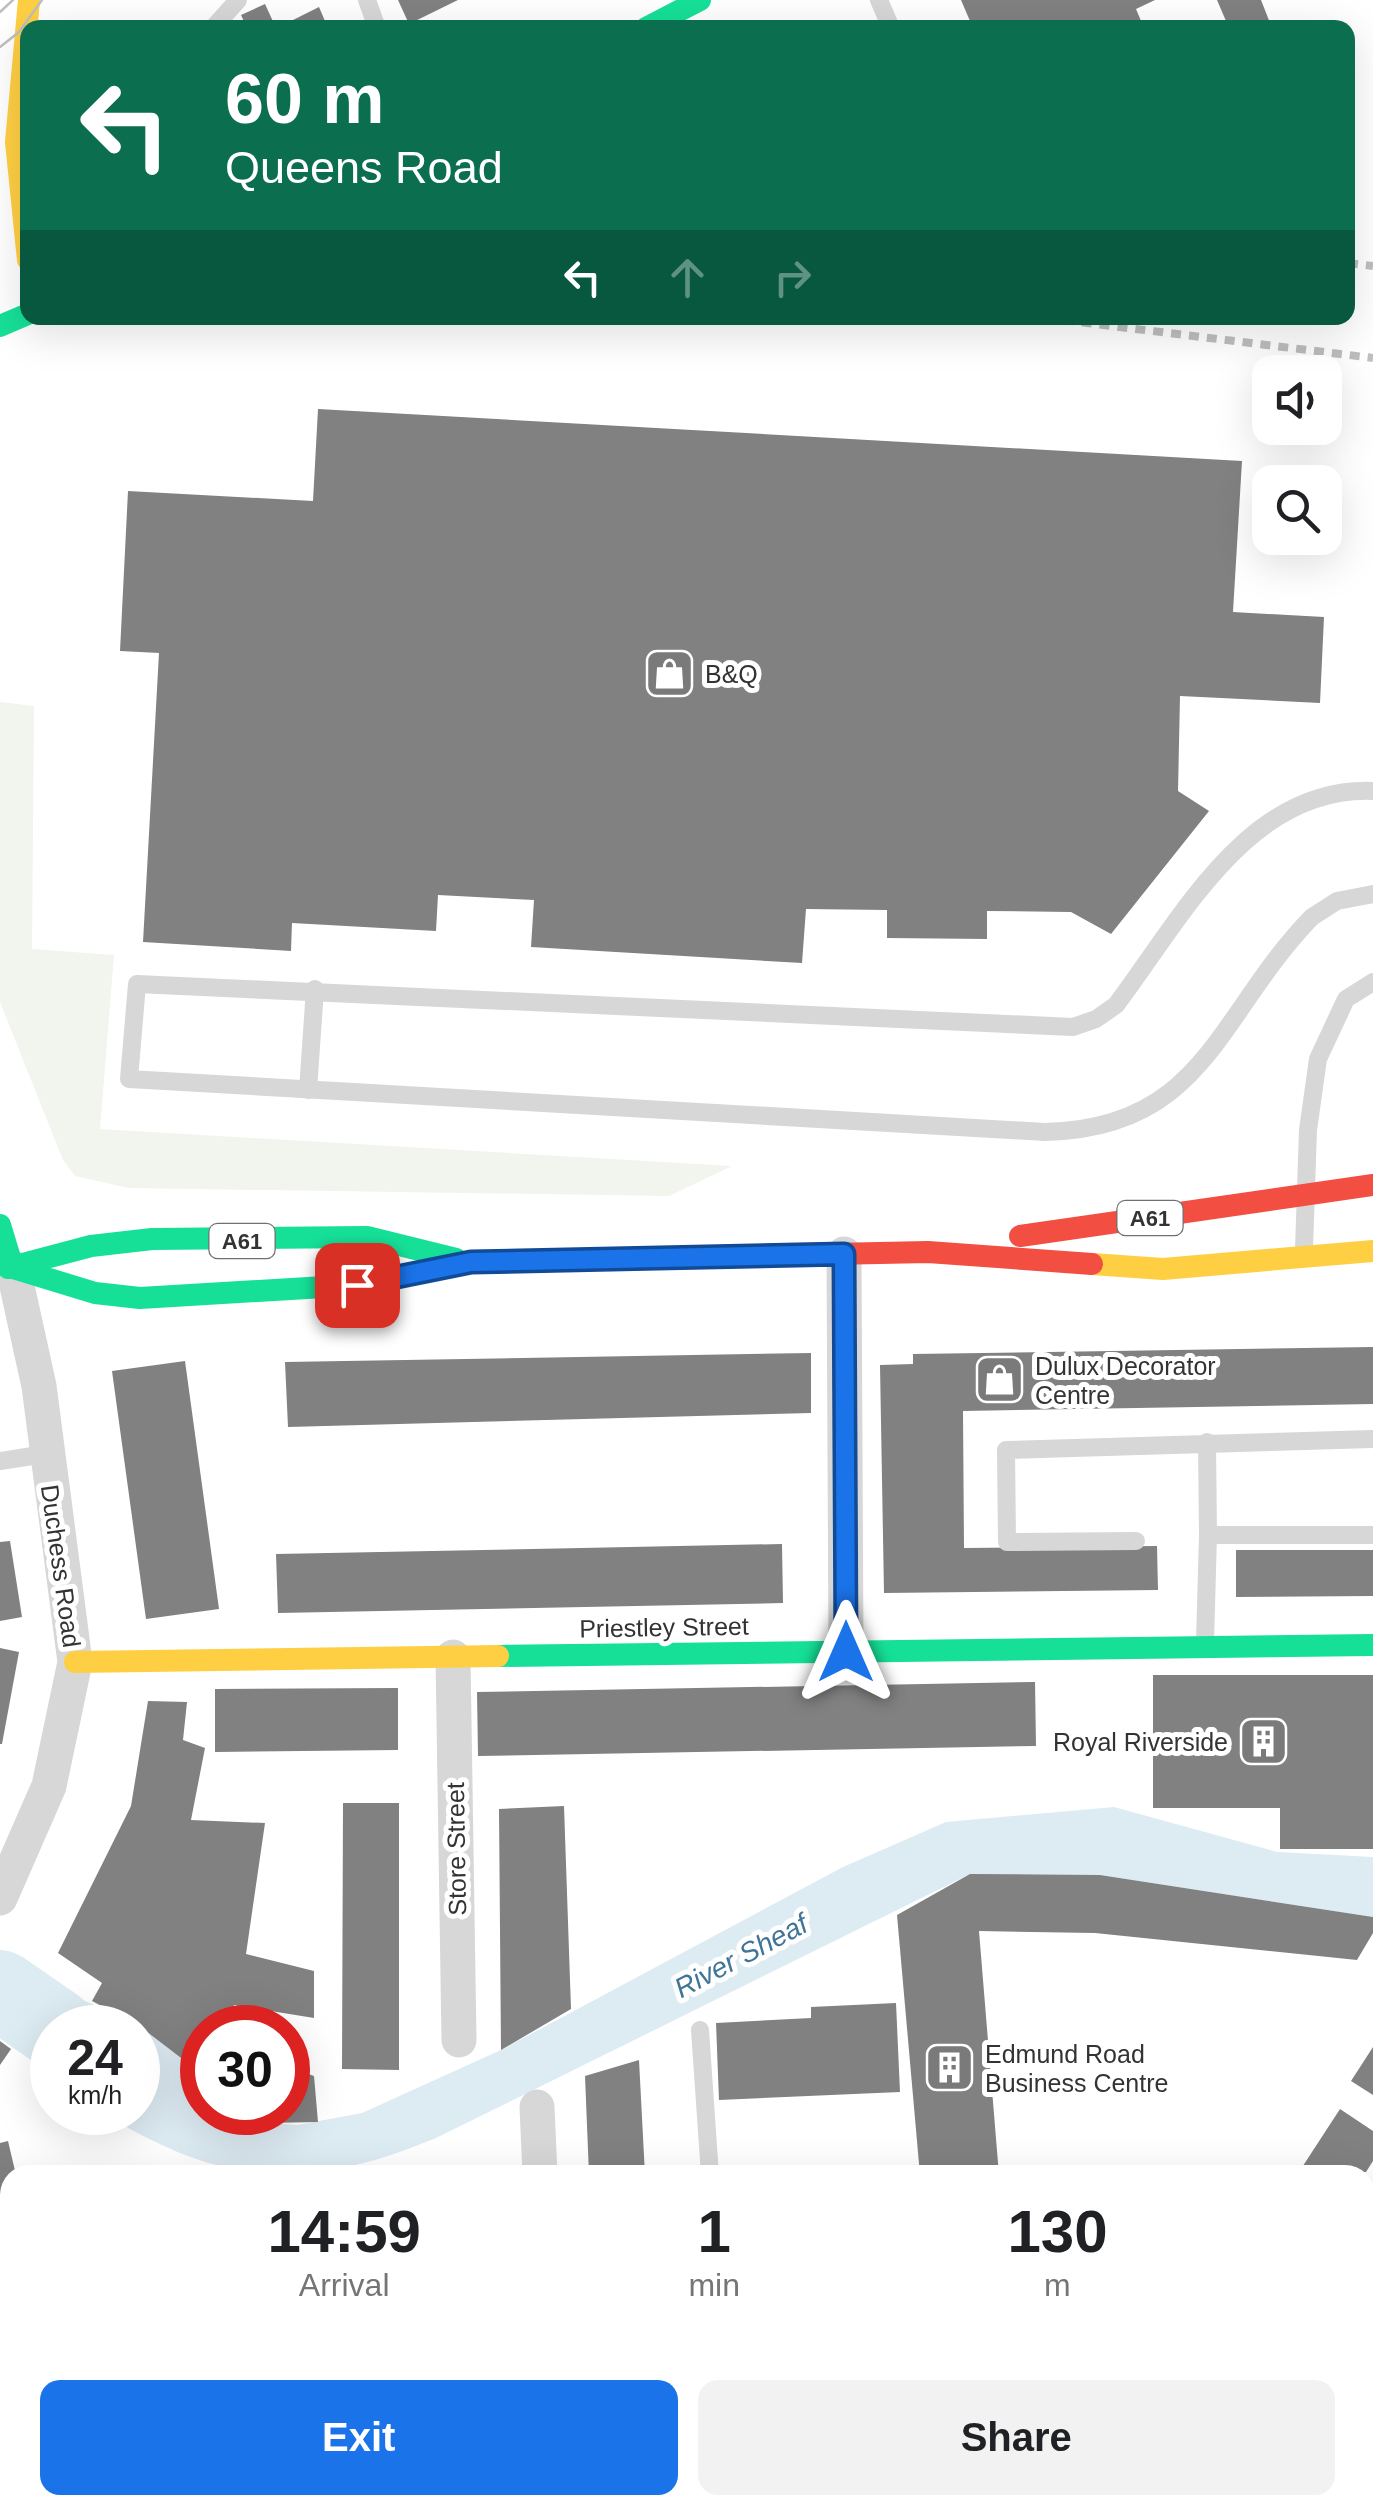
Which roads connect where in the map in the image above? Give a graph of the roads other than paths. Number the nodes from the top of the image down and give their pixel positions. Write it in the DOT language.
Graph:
graph roads {
  1 [pos="238,0"];
  2 [pos="700,0"];
  3 [pos="220,20"];
  4 [pos="680,20"];
  5 [pos="20,146"];
  6 [pos="0,176"];
  7 [pos="1373,792"];
  8 [pos="1373,894"];
  9 [pos="1373,982"];
  10 [pos="315,990"];
  11 [pos="308,1090"];
  12 [pos="1373,1185"];
  13 [pos="1308,1194"];
  14 [pos="0,1225"];
  15 [pos="1373,1251"];
  16 [pos="928,1252"];
  17 [pos="844,1254"];
  18 [pos="1303,1256"];
  19 [pos="471,1262"];
  20 [pos="6,1268"];
  21 [pos="1373,1439"];
  22 [pos="1207,1442"];
  23 [pos="45,1454"];
  24 [pos="0,1461"];
  25 [pos="1208,1535"];
  26 [pos="1373,1535"];
  27 [pos="1136,1541"];
  28 [pos="1373,1645"];
  29 [pos="1205,1647"];
  30 [pos="846,1652"];
  31 [pos="453,1657"];
  32 [pos="75,1662"];
  33 [pos="0,1898"];
  34 [pos="700,2030"];
  35 [pos="459,2040"];
  36 [pos="537,2108"];
  37 [pos="540,2165"];
  38 [pos="709,2165"];
  1 -- 3 [label="lane"];
  2 -- 4 [label="main road"];
  5 -- 6 [label="main road"];
  7 -- 10 [label="lane"];
  8 -- 11 [label="lane"];
  9 -- 13 [label="lane"];
  10 -- 11 [label="lane"];
  10 -- 11 [label="lane"];
  12 -- 13 [label="main road, A61"];
  13 -- 16 [label="main road, A61"];
  13 -- 18 [label="lane"];
  14 -- 20 [label="main road, Duchess Road"];
  15 -- 18 [label="main road, A61"];
  16 -- 17 [label="main road, A61"];
  16 -- 18 [label="main road, A61"];
  17 -- 19 [label="main road, A61"];
  17 -- 30 [label="street"];
  19 -- 20 [label="main road, A61"];
  19 -- 20 [label="main road, A61"];
  20 -- 23 [label="street, Duchess Road"];
  21 -- 22 [label="lane"];
  22 -- 25 [label="lane"];
  22 -- 27 [label="lane"];
  23 -- 24 [label="lane"];
  23 -- 32 [label="street, Duchess Road"];
  25 -- 26 [label="lane"];
  25 -- 29 [label="lane"];
  28 -- 29 [label="main road, Priestley Street"];
  29 -- 30 [label="main road, Priestley Street"];
  30 -- 31 [label="main road, Priestley Street"];
  31 -- 32 [label="main road, Priestley Street"];
  31 -- 35 [label="street, Store Street"];
  32 -- 33 [label="street, Duchess Road"];
  34 -- 38 [label="lane"];
  36 -- 37 [label="street"];
}
